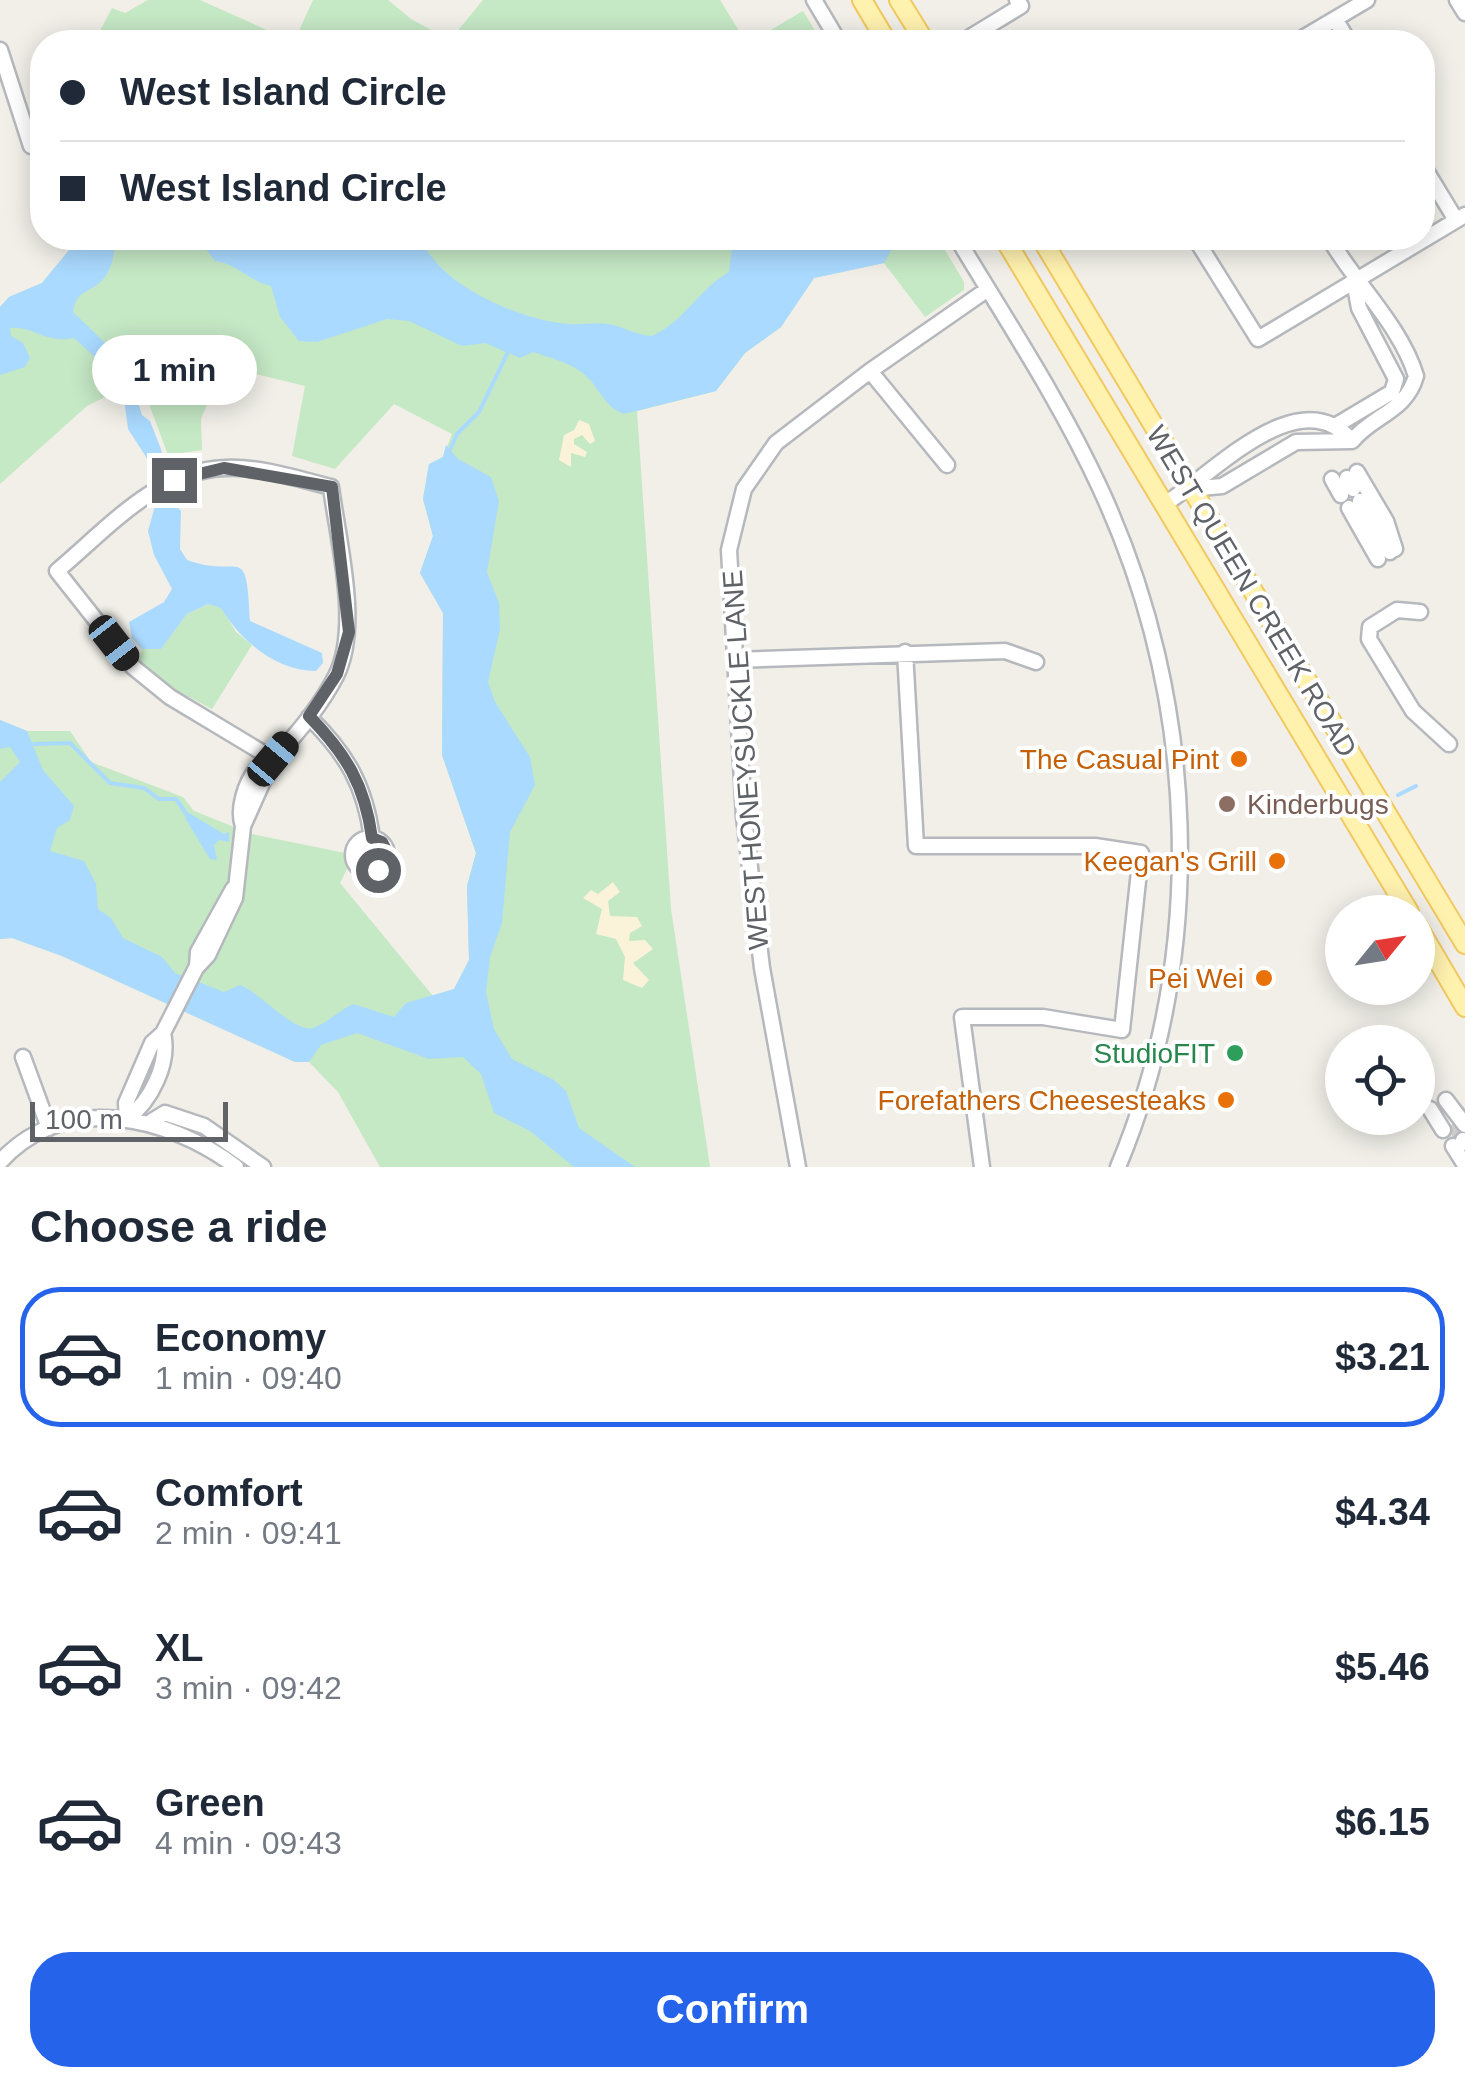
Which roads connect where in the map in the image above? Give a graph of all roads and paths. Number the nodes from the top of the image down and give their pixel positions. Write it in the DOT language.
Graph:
graph roads {
  1 [pos="814,0"];
  2 [pos="862,0"];
  3 [pos="899,0"];
  4 [pos="1367,0"];
  5 [pos="1457,0"];
  6 [pos="1019,3"];
  7 [pos="1465,14"];
  8 [pos="1335,19"];
  9 [pos="833,30"];
  10 [pos="880,30"];
  11 [pos="918,30"];
  12 [pos="980,30"];
  13 [pos="1316,30"];
  14 [pos="1342,30"];
  15 [pos="0,50"];
  16 [pos="30,140"];
  17 [pos="1435,182"];
  18 [pos="1461,218"];
  19 [pos="1435,234"];
  20 [pos="964,250"];
  21 [pos="1011,250"];
  22 [pos="1048,250"];
  23 [pos="1203,250"];
  24 [pos="1336,250"];
  25 [pos="1408,250"];
  26 [pos="1354,282"];
  27 [pos="988,289"];
  28 [pos="870,370"];
  29 [pos="1336,426"];
  30 [pos="1352,441"];
  31 [pos="947,465"];
  32 [pos="1190,490"];
  33 [pos="1348,490"];
  34 [pos="1163,505"];
  35 [pos="1420,612"];
  36 [pos="904,652"];
  37 [pos="735,660"];
  38 [pos="1036,662"];
  39 [pos="309,716"];
  40 [pos="1449,744"];
  41 [pos="273,759"];
  42 [pos="372,838"];
  43 [pos="1398,895"];
  44 [pos="1465,944"];
  45 [pos="1435,957"];
  46 [pos="1465,1007"];
  47 [pos="23,1056"];
  48 [pos="127,1120"];
  49 [pos="152,1121"];
  50 [pos="48,1128"];
  51 [pos="1457,1137"];
  52 [pos="0,1162"];
  53 [pos="1465,1165"];
  54 [pos="236,1167"];
  55 [pos="263,1167"];
  56 [pos="798,1167"];
  57 [pos="982,1167"];
  58 [pos="1118,1167"];
  1 -- 9 [label="street"];
  2 -- 10 [label="main road"];
  3 -- 11 [label="main road"];
  4 -- 8 [label="street"];
  5 -- 7 [label="street"];
  6 -- 12 [label="street"];
  8 -- 13 [label="street"];
  8 -- 14 [label="street"];
  15 -- 16 [label="street"];
  17 -- 18 [label="street"];
  18 -- 19 [label="street"];
  20 -- 27 [label="street"];
  21 -- 34 [label="main road, WEST QUEEN CREEK ROAD"];
  22 -- 32 [label="main road, WEST QUEEN CREEK ROAD"];
  23 -- 26 [label="street"];
  24 -- 26 [label="street"];
  25 -- 26 [label="street"];
  26 -- 29 [label="street"];
  26 -- 30 [label="street"];
  27 -- 28 [label="street, WEST HONEYSUCKLE LANE"];
  27 -- 58 [label="street"];
  28 -- 31 [label="street"];
  28 -- 37 [label="street, WEST HONEYSUCKLE LANE"];
  29 -- 30 [label="street"];
  29 -- 32 [label="street"];
  30 -- 32 [label="street"];
  32 -- 34 [label="street"];
  32 -- 44 [label="main road, WEST QUEEN CREEK ROAD"];
  33 -- 33 [label="street"];
  34 -- 43 [label="main road, WEST QUEEN CREEK ROAD"];
  35 -- 40 [label="street"];
  36 -- 37 [label="street"];
  36 -- 38 [label="street"];
  36 -- 57 [label="street"];
  37 -- 56 [label="street, WEST HONEYSUCKLE LANE"];
  39 -- 41 [label="street"];
  39 -- 41 [label="street"];
  39 -- 42 [label="street"];
  41 -- 48 [label="street"];
  45 -- 46 [label="main road"];
  47 -- 50 [label="street"];
  48 -- 49 [label="street"];
  48 -- 50 [label="street"];
  49 -- 54 [label="street"];
  49 -- 55 [label="street"];
  50 -- 52 [label="street"];
  51 -- 51 [label="street"];
  51 -- 53 [label="street"];
}
